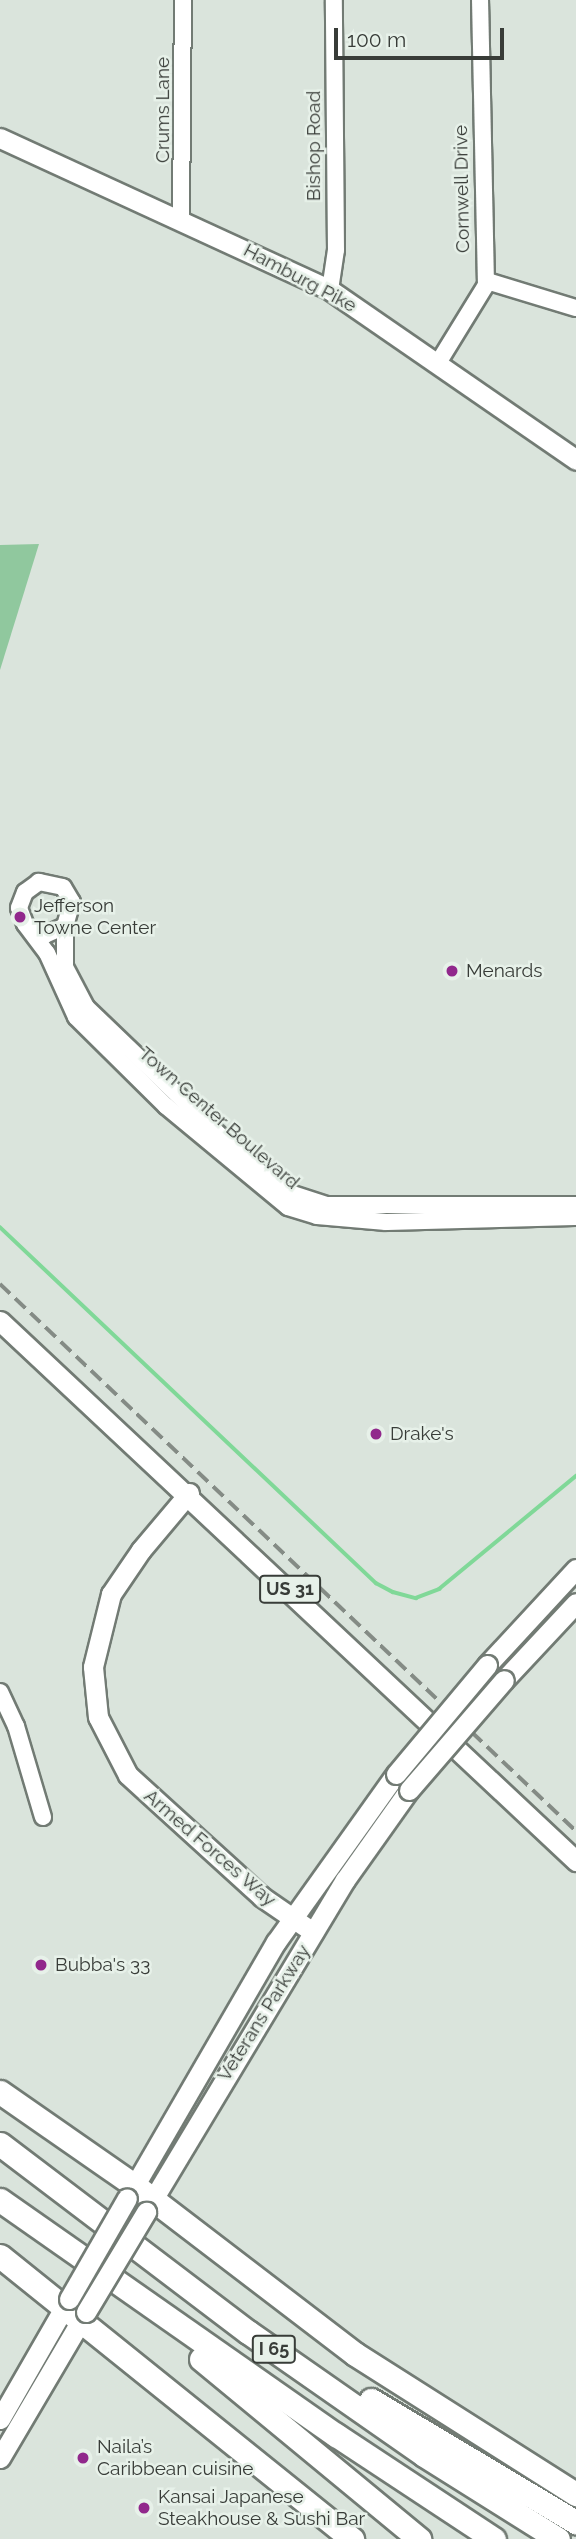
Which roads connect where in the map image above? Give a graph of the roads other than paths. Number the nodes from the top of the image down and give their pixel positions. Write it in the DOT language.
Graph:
graph roads {
  1 [pos="183,0"];
  2 [pos="334,0"];
  3 [pos="480,0"];
  4 [pos="0,138"];
  5 [pos="181,220"];
  6 [pos="487,281"];
  7 [pos="330,290"];
  8 [pos="576,307"];
  9 [pos="438,363"];
  10 [pos="576,460"];
  11 [pos="65,926"];
  12 [pos="31,930"];
  13 [pos="576,1205"];
  14 [pos="576,1217"];
  15 [pos="0,1321"];
  16 [pos="188,1493"];
  17 [pos="576,1569"];
  18 [pos="576,1603"];
  19 [pos="0,1692"];
  20 [pos="402,1782"];
  21 [pos="43,1817"];
  22 [pos="576,1860"];
  23 [pos="293,1918"];
  24 [pos="313,1932"];
  25 [pos="0,2092"];
  26 [pos="0,2144"];
  27 [pos="140,2199"];
  28 [pos="0,2200"];
  29 [pos="63,2246"];
  30 [pos="0,2256"];
  31 [pos="199,2295"];
  32 [pos="75,2309"];
  33 [pos="0,2419"];
  34 [pos="0,2458"];
  35 [pos="576,2493"];
  36 [pos="576,2522"];
  37 [pos="352,2539"];
  38 [pos="419,2539"];
  39 [pos="494,2539"];
  40 [pos="558,2539"];
  1 -- 5 [label="street, Crums Lane"];
  2 -- 7 [label="street, Bishop Road"];
  3 -- 6 [label="street, Cornwell Drive"];
  4 -- 5 [label="main road, Hamburg Pike"];
  5 -- 7 [label="main road, Hamburg Pike"];
  6 -- 8 [label="street"];
  6 -- 9 [label="street"];
  7 -- 9 [label="main road, Hamburg Pike"];
  9 -- 10 [label="main road, Hamburg Pike"];
  11 -- 12 [label="street"];
  11 -- 12 [label="street"];
  11 -- 13 [label="street, Town Center Boulevard"];
  12 -- 14 [label="street, Town Center Boulevard"];
  15 -- 16 [label="main road, US 31"];
  16 -- 22 [label="main road, US 31"];
  16 -- 23 [label="main road, Armed Forces Way"];
  17 -- 20 [label="main road, Veterans Parkway, bridge"];
  18 -- 20 [label="main road, Veterans Parkway, bridge"];
  19 -- 21 [label="street"];
  20 -- 23 [label="main road, Veterans Parkway"];
  20 -- 24 [label="main road, Veterans Parkway"];
  23 -- 24 [label="main road, Armed Forces Way"];
  23 -- 27 [label="main road, Veterans Parkway"];
  24 -- 27 [label="main road, Veterans Parkway"];
  25 -- 27 [label="highway"];
  26 -- 31 [label="highway, I 65"];
  27 -- 32 [label="main road, Veterans Parkway, bridge"];
  27 -- 35 [label="highway"];
  28 -- 29 [label="highway, I 65"];
  29 -- 38 [label="highway"];
  29 -- 39 [label="highway, I 65"];
  30 -- 32 [label="highway"];
  31 -- 36 [label="highway"];
  31 -- 40 [label="highway, I 65"];
  32 -- 33 [label="main road, Veterans Parkway"];
  32 -- 34 [label="main road, Veterans Parkway"];
  32 -- 37 [label="highway"];
}
